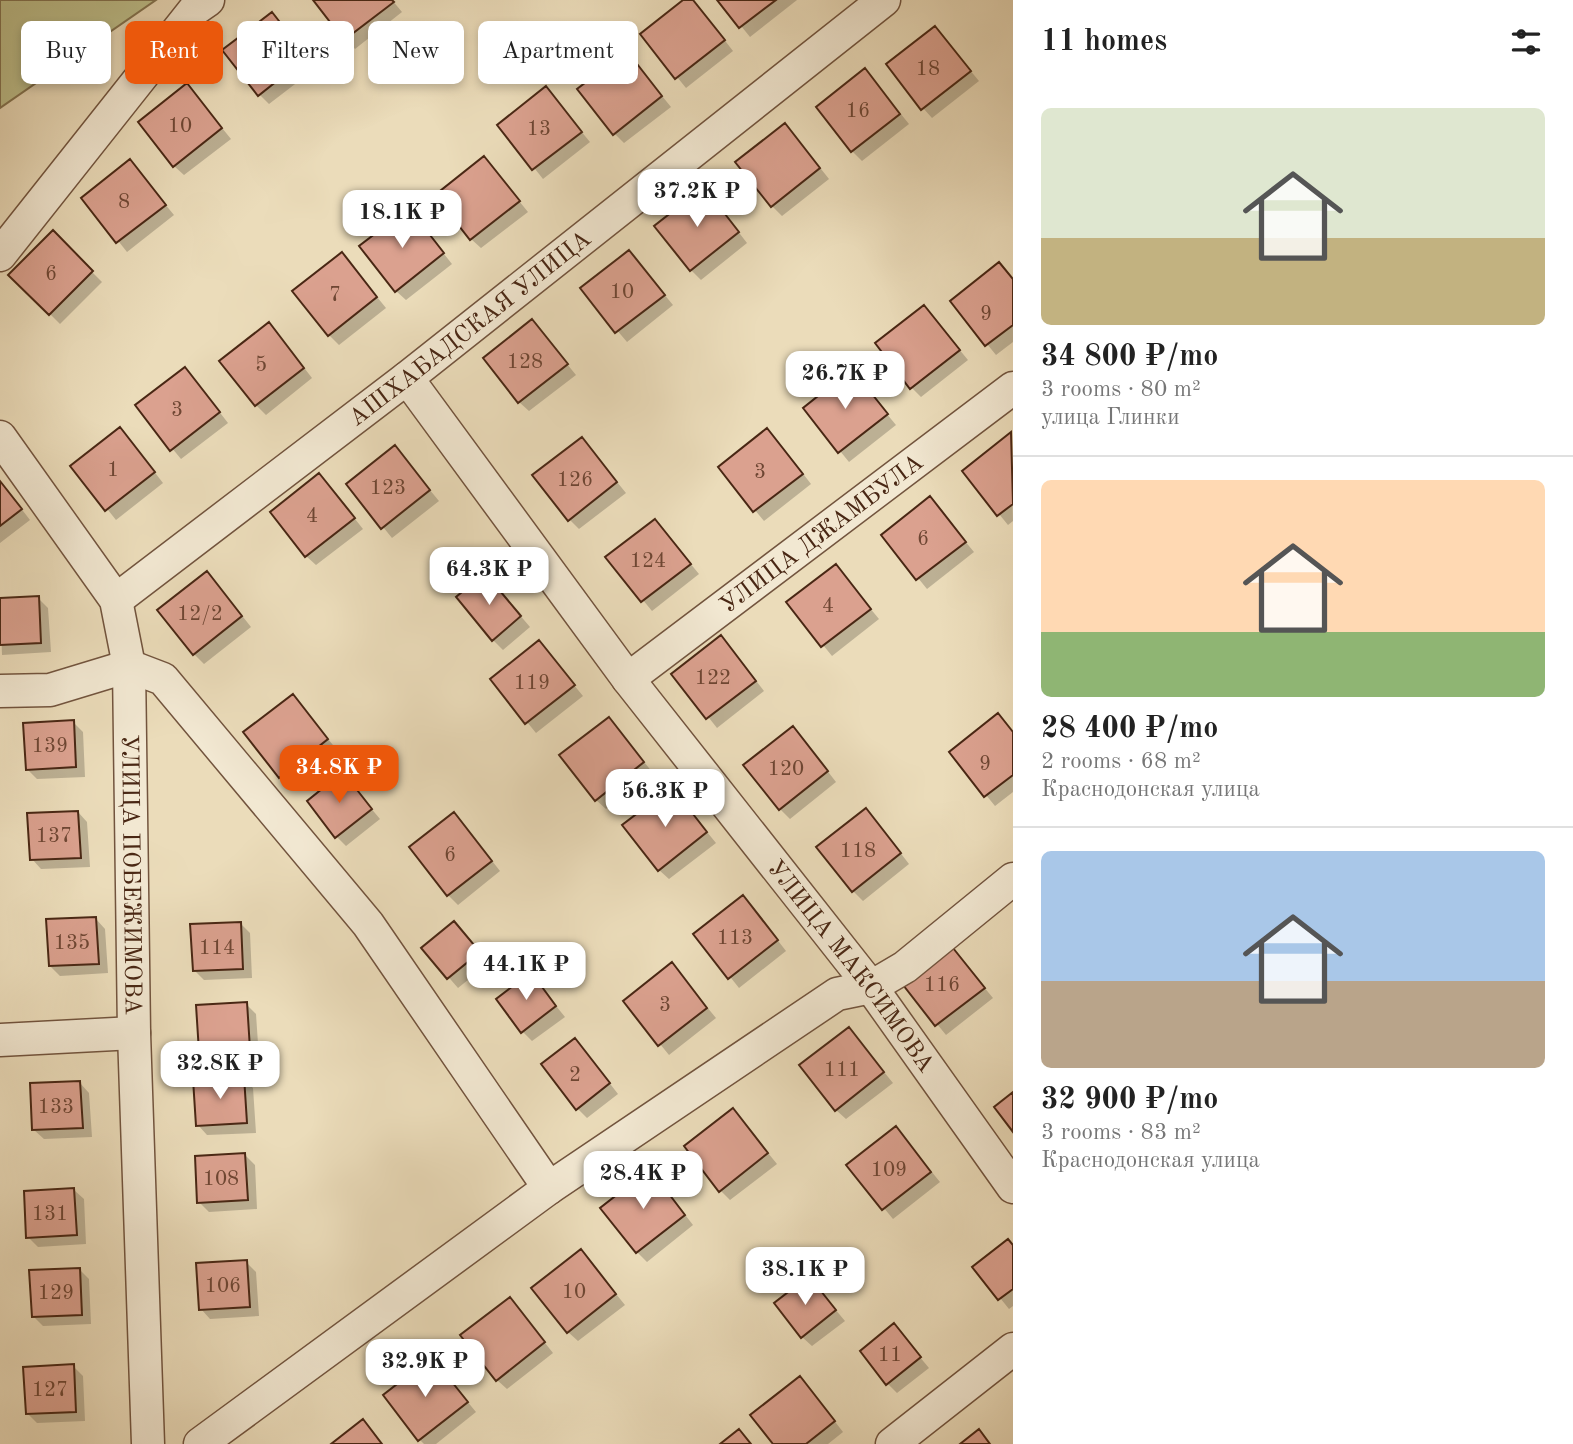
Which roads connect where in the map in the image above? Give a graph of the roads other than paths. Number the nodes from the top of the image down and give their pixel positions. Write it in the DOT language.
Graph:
graph roads {
  1 [pos="208,0"];
  2 [pos="884,0"];
  3 [pos="0,255"];
  4 [pos="407,378"];
  5 [pos="1013,388"];
  6 [pos="0,437"];
  7 [pos="116,600"];
  8 [pos="129,666"];
  9 [pos="628,679"];
  10 [pos="0,691"];
  11 [pos="1013,879"];
  12 [pos="871,987"];
  13 [pos="134,1032"];
  14 [pos="0,1040"];
  15 [pos="1013,1187"];
  16 [pos="548,1188"];
  17 [pos="1013,1349"];
  18 [pos="148,1444"];
  19 [pos="200,1444"];
  20 [pos="892,1444"];
  1 -- 3 [label="street"];
  2 -- 4 [label="street, АШХАБАДСКАЯ УЛИЦА"];
  4 -- 7 [label="street, АШХАБАДСКАЯ УЛИЦА"];
  4 -- 9 [label="street, УЛИЦА МАКСИМОВА"];
  5 -- 9 [label="street, УЛИЦА ДЖАМБУЛА"];
  6 -- 7 [label="street"];
  7 -- 8 [label="street, УЛИЦА ПОБЕЖИМОВА"];
  8 -- 10 [label="street"];
  8 -- 13 [label="street, УЛИЦА ПОБЕЖИМОВА"];
  8 -- 16 [label="street"];
  9 -- 12 [label="street, УЛИЦА МАКСИМОВА"];
  11 -- 12 [label="street"];
  12 -- 15 [label="street, УЛИЦА МАКСИМОВА"];
  12 -- 16 [label="street"];
  13 -- 14 [label="street"];
  13 -- 18 [label="street, УЛИЦА ПОБЕЖИМОВА"];
  16 -- 19 [label="street"];
  17 -- 20 [label="street"];
}
